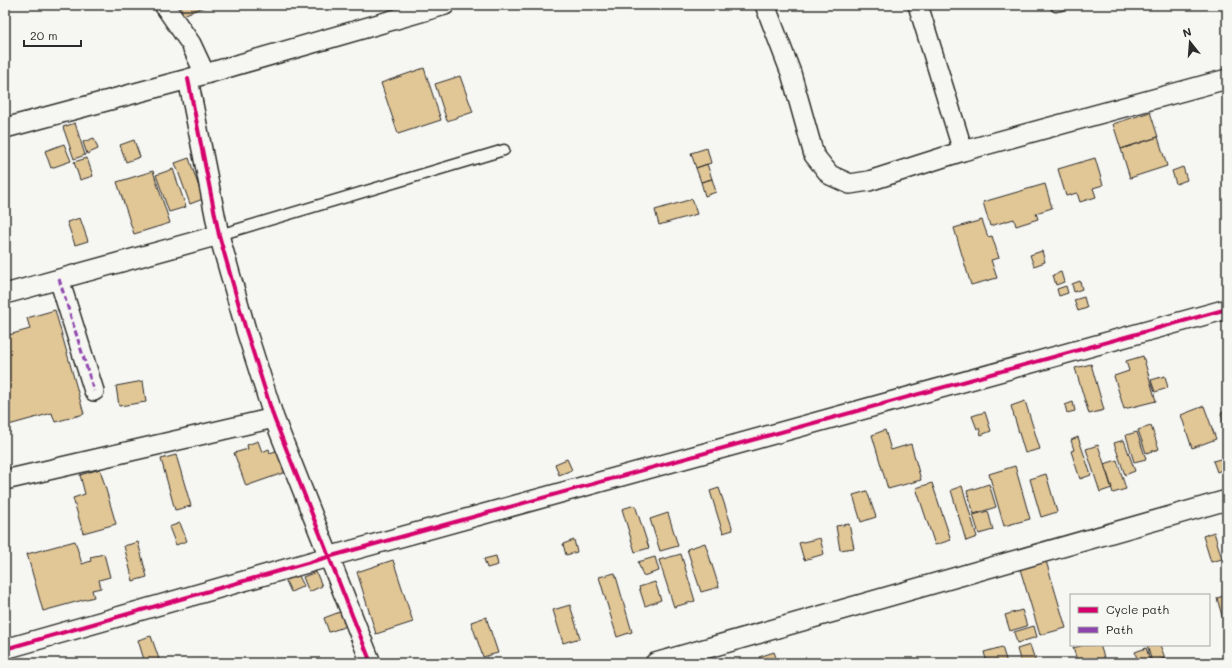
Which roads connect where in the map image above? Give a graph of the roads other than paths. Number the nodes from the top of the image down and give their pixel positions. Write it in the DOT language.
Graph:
graph roads {
  1 [pos="164,5"];
  2 [pos="445,5"];
  3 [pos="765,5"];
  4 [pos="918,5"];
  5 [pos="196,76"];
  6 [pos="1227,79"];
  7 [pos="5,128"];
  8 [pos="504,150"];
  9 [pos="963,151"];
  10 [pos="219,235"];
  11 [pos="59,279"];
  12 [pos="5,294"];
  13 [pos="1227,309"];
  14 [pos="94,391"];
  15 [pos="274,418"];
  16 [pos="5,480"];
  17 [pos="1227,500"];
  18 [pos="328,557"];
  19 [pos="5,649"];
  20 [pos="371,663"];
  21 [pos="655,663"];
  1 -- 5 [label="street"];
  2 -- 5 [label="street"];
  3 -- 9 [label="street"];
  4 -- 9 [label="street"];
  5 -- 7 [label="street"];
  5 -- 10 [label="street"];
  6 -- 9 [label="street"];
  8 -- 10 [label="lane"];
  10 -- 11 [label="street"];
  10 -- 15 [label="street"];
  11 -- 12 [label="street"];
  11 -- 14 [label="street"];
  13 -- 18 [label="street"];
  15 -- 16 [label="street"];
  15 -- 18 [label="street"];
  17 -- 21 [label="street"];
  18 -- 19 [label="street"];
  18 -- 20 [label="street"];
}
